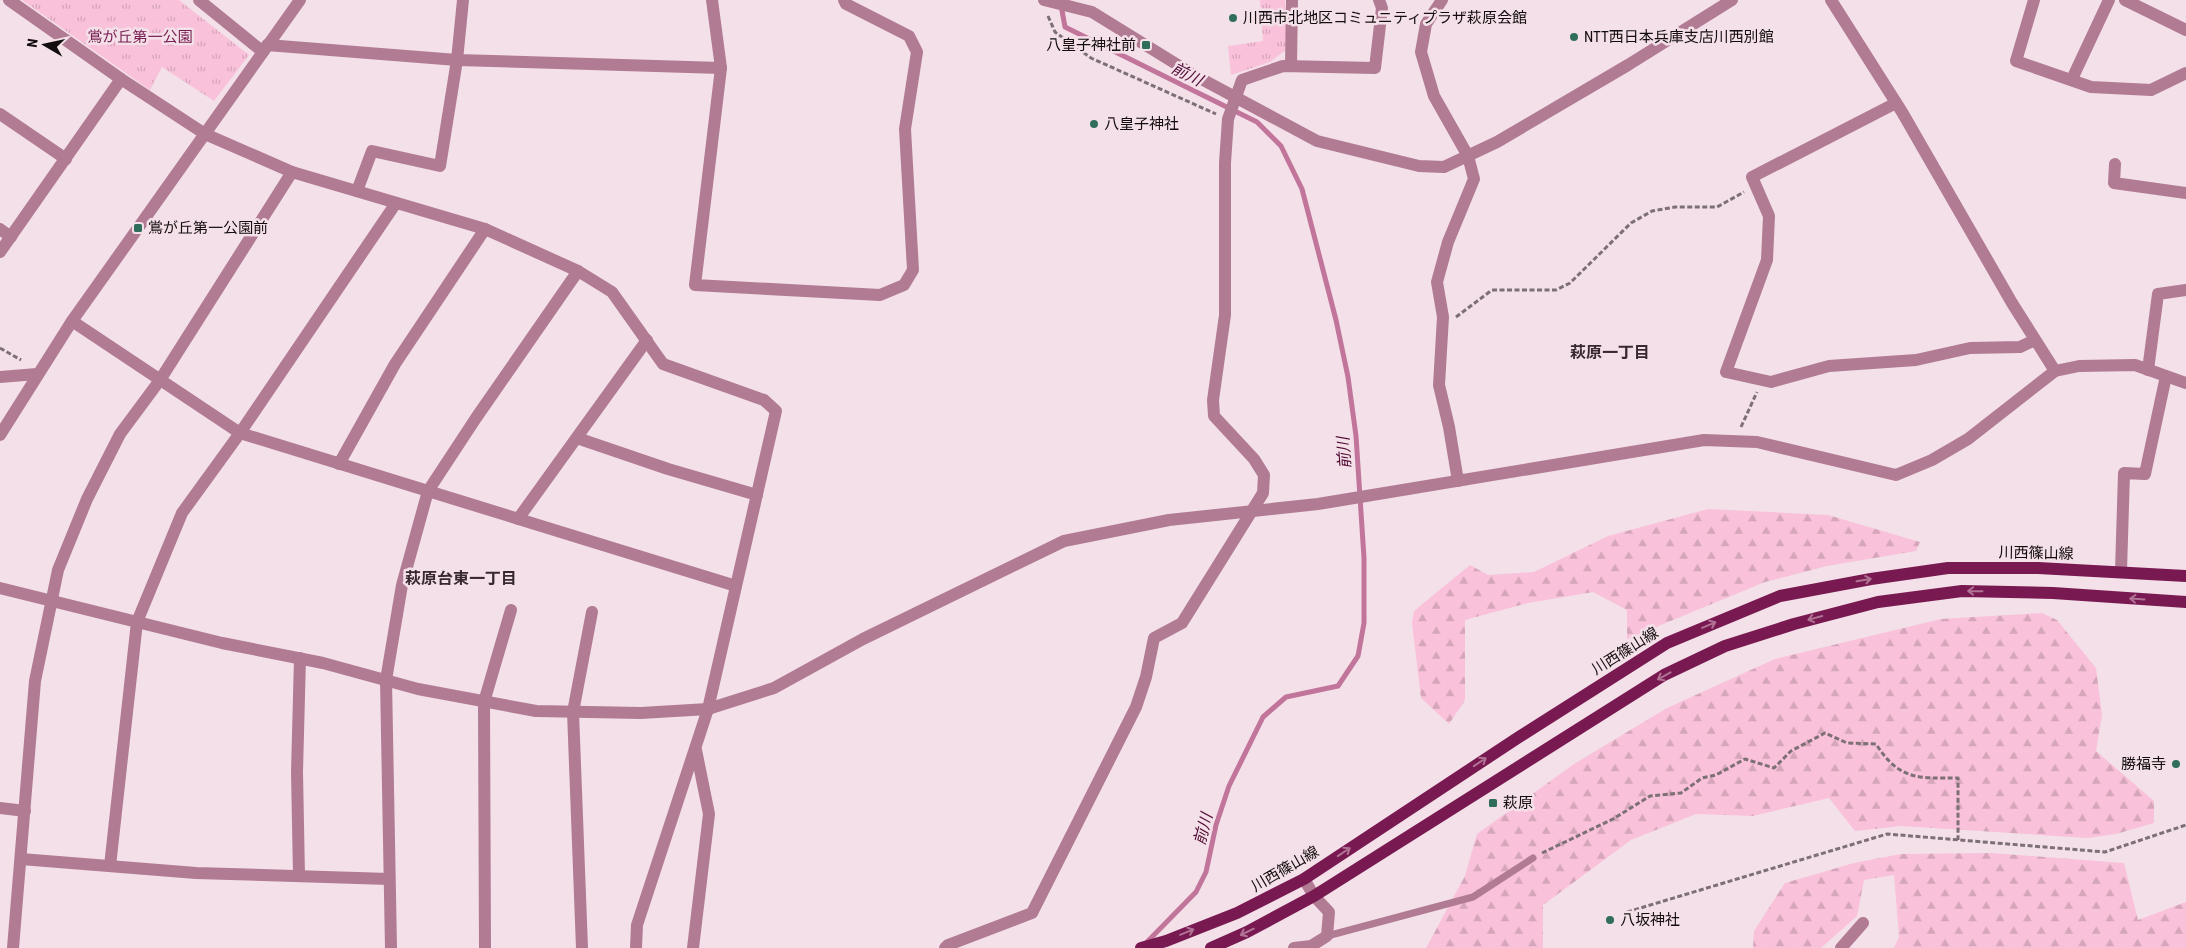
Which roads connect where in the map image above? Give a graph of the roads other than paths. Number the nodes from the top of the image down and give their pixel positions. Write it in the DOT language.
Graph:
graph roads {
  1 [pos="9,0"];
  2 [pos="199,0"];
  3 [pos="300,0"];
  4 [pos="463,0"];
  5 [pos="712,0"];
  6 [pos="844,0"];
  7 [pos="1292,0"];
  8 [pos="1379,0"];
  9 [pos="1442,0"];
  10 [pos="1732,0"];
  11 [pos="1831,0"];
  12 [pos="2034,0"];
  13 [pos="2109,0"];
  14 [pos="2125,0"];
  15 [pos="1045,4"];
  16 [pos="2186,30"];
  17 [pos="265,49"];
  18 [pos="457,60"];
  19 [pos="1291,66"];
  20 [pos="721,68"];
  21 [pos="2186,73"];
  22 [pos="121,79"];
  23 [pos="2072,79"];
  24 [pos="1236,97"];
  25 [pos="1896,103"];
  26 [pos="0,114"];
  27 [pos="205,134"];
  28 [pos="1468,156"];
  29 [pos="66,159"];
  30 [pos="2115,164"];
  31 [pos="292,172"];
  32 [pos="357,191"];
  33 [pos="2186,193"];
  34 [pos="396,203"];
  35 [pos="0,229"];
  36 [pos="485,230"];
  37 [pos="11,237"];
  38 [pos="0,252"];
  39 [pos="578,271"];
  40 [pos="2186,290"];
  41 [pos="72,321"];
  42 [pos="647,340"];
  43 [pos="2036,340"];
  44 [pos="2148,370"];
  45 [pos="2055,372"];
  46 [pos="37,374"];
  47 [pos="2166,376"];
  48 [pos="0,377"];
  49 [pos="160,380"];
  50 [pos="2186,383"];
  51 [pos="240,433"];
  52 [pos="0,435"];
  53 [pos="577,438"];
  54 [pos="339,464"];
  55 [pos="1458,481"];
  56 [pos="428,491"];
  57 [pos="757,495"];
  58 [pos="1253,509"];
  59 [pos="518,519"];
  60 [pos="2121,571"];
  61 [pos="2186,576"];
  62 [pos="736,586"];
  63 [pos="0,588"];
  64 [pos="51,600"];
  65 [pos="2186,602"];
  66 [pos="511,610"];
  67 [pos="592,612"];
  68 [pos="137,622"];
  69 [pos="300,658"];
  70 [pos="386,680"];
  71 [pos="484,702"];
  72 [pos="708,710"];
  73 [pos="573,712"];
  74 [pos="696,748"];
  75 [pos="0,808"];
  76 [pos="25,811"];
  77 [pos="1533,858"];
  78 [pos="21,859"];
  79 [pos="110,866"];
  80 [pos="300,876"];
  81 [pos="390,879"];
  82 [pos="1304,879"];
  83 [pos="1314,896"];
  84 [pos="1864,923"];
  85 [pos="1327,936"];
  86 [pos="1312,947"];
  87 [pos="13,948"];
  88 [pos="391,948"];
  89 [pos="485,948"];
  90 [pos="582,948"];
  91 [pos="636,948"];
  92 [pos="692,948"];
  93 [pos="945,948"];
  94 [pos="1141,948"];
  95 [pos="1211,948"];
  96 [pos="1294,948"];
  97 [pos="1841,948"];
  1 -- 22 [label="street"];
  2 -- 17 [label="street"];
  3 -- 17 [label="street"];
  4 -- 18 [label="street"];
  5 -- 20 [label="street"];
  6 -- 20 [label="street"];
  7 -- 19 [label="street"];
  8 -- 19 [label="street"];
  9 -- 28 [label="street"];
  10 -- 28 [label="street"];
  11 -- 25 [label="street"];
  12 -- 23 [label="street"];
  13 -- 23 [label="street"];
  14 -- 16 [label="street"];
  15 -- 24 [label="street"];
  17 -- 18 [label="street"];
  17 -- 27 [label="street"];
  18 -- 20 [label="street"];
  18 -- 32 [label="street"];
  19 -- 24 [label="street"];
  21 -- 23 [label="street"];
  22 -- 27 [label="street"];
  22 -- 29 [label="street"];
  24 -- 28 [label="street"];
  24 -- 58 [label="street"];
  25 -- 43 [label="street"];
  25 -- 43 [label="street"];
  26 -- 29 [label="street"];
  27 -- 31 [label="street"];
  27 -- 41 [label="street"];
  28 -- 55 [label="street"];
  29 -- 37 [label="street"];
  30 -- 33 [label="street"];
  31 -- 32 [label="street"];
  31 -- 49 [label="street"];
  32 -- 34 [label="street"];
  34 -- 36 [label="street"];
  34 -- 51 [label="street"];
  35 -- 37 [label="street"];
  36 -- 39 [label="street"];
  36 -- 54 [label="street"];
  37 -- 38 [label="street"];
  39 -- 42 [label="street"];
  39 -- 56 [label="street"];
  40 -- 44 [label="street"];
  41 -- 46 [label="street"];
  41 -- 49 [label="street"];
  42 -- 53 [label="street"];
  42 -- 57 [label="street"];
  43 -- 45 [label="street"];
  44 -- 45 [label="street"];
  44 -- 47 [label="street"];
  45 -- 55 [label="street"];
  46 -- 48 [label="street"];
  46 -- 52 [label="street"];
  47 -- 50 [label="street"];
  47 -- 60 [label="street"];
  49 -- 51 [label="street"];
  49 -- 64 [label="street"];
  51 -- 54 [label="street"];
  51 -- 68 [label="street"];
  53 -- 57 [label="street"];
  53 -- 59 [label="street"];
  54 -- 56 [label="street"];
  55 -- 58 [label="street"];
  56 -- 59 [label="street"];
  56 -- 70 [label="street"];
  57 -- 62 [label="street"];
  58 -- 72 [label="street"];
  58 -- 93 [label="street"];
  59 -- 62 [label="street"];
  60 -- 61 [label="main road, 川西篠山線"];
  82 -- 60 [label="main road, 川西篠山線, one-way"];
  62 -- 72 [label="street"];
  63 -- 64 [label="street"];
  64 -- 68 [label="street"];
  64 -- 76 [label="street"];
  65 -- 83 [label="main road, one-way"];
  66 -- 71 [label="street"];
  67 -- 73 [label="street"];
  68 -- 69 [label="street"];
  68 -- 79 [label="street"];
  69 -- 70 [label="street"];
  69 -- 80 [label="street"];
  70 -- 71 [label="street"];
  70 -- 81 [label="street"];
  71 -- 73 [label="street"];
  71 -- 89 [label="street"];
  72 -- 73 [label="street"];
  72 -- 74 [label="street"];
  73 -- 90 [label="street"];
  74 -- 91 [label="street"];
  74 -- 92 [label="street"];
  75 -- 76 [label="street"];
  76 -- 78 [label="street"];
  77 -- 85 [label="lane"];
  78 -- 79 [label="street"];
  78 -- 87 [label="street"];
  79 -- 80 [label="street"];
  80 -- 81 [label="street"];
  81 -- 88 [label="street"];
  82 -- 83 [label="street"];
  94 -- 82 [label="main road, 川西篠山線, one-way"];
  83 -- 85 [label="street"];
  83 -- 95 [label="main road, one-way"];
  84 -- 97 [label="street"];
  85 -- 86 [label="street"];
  86 -- 96 [label="street"];
}
